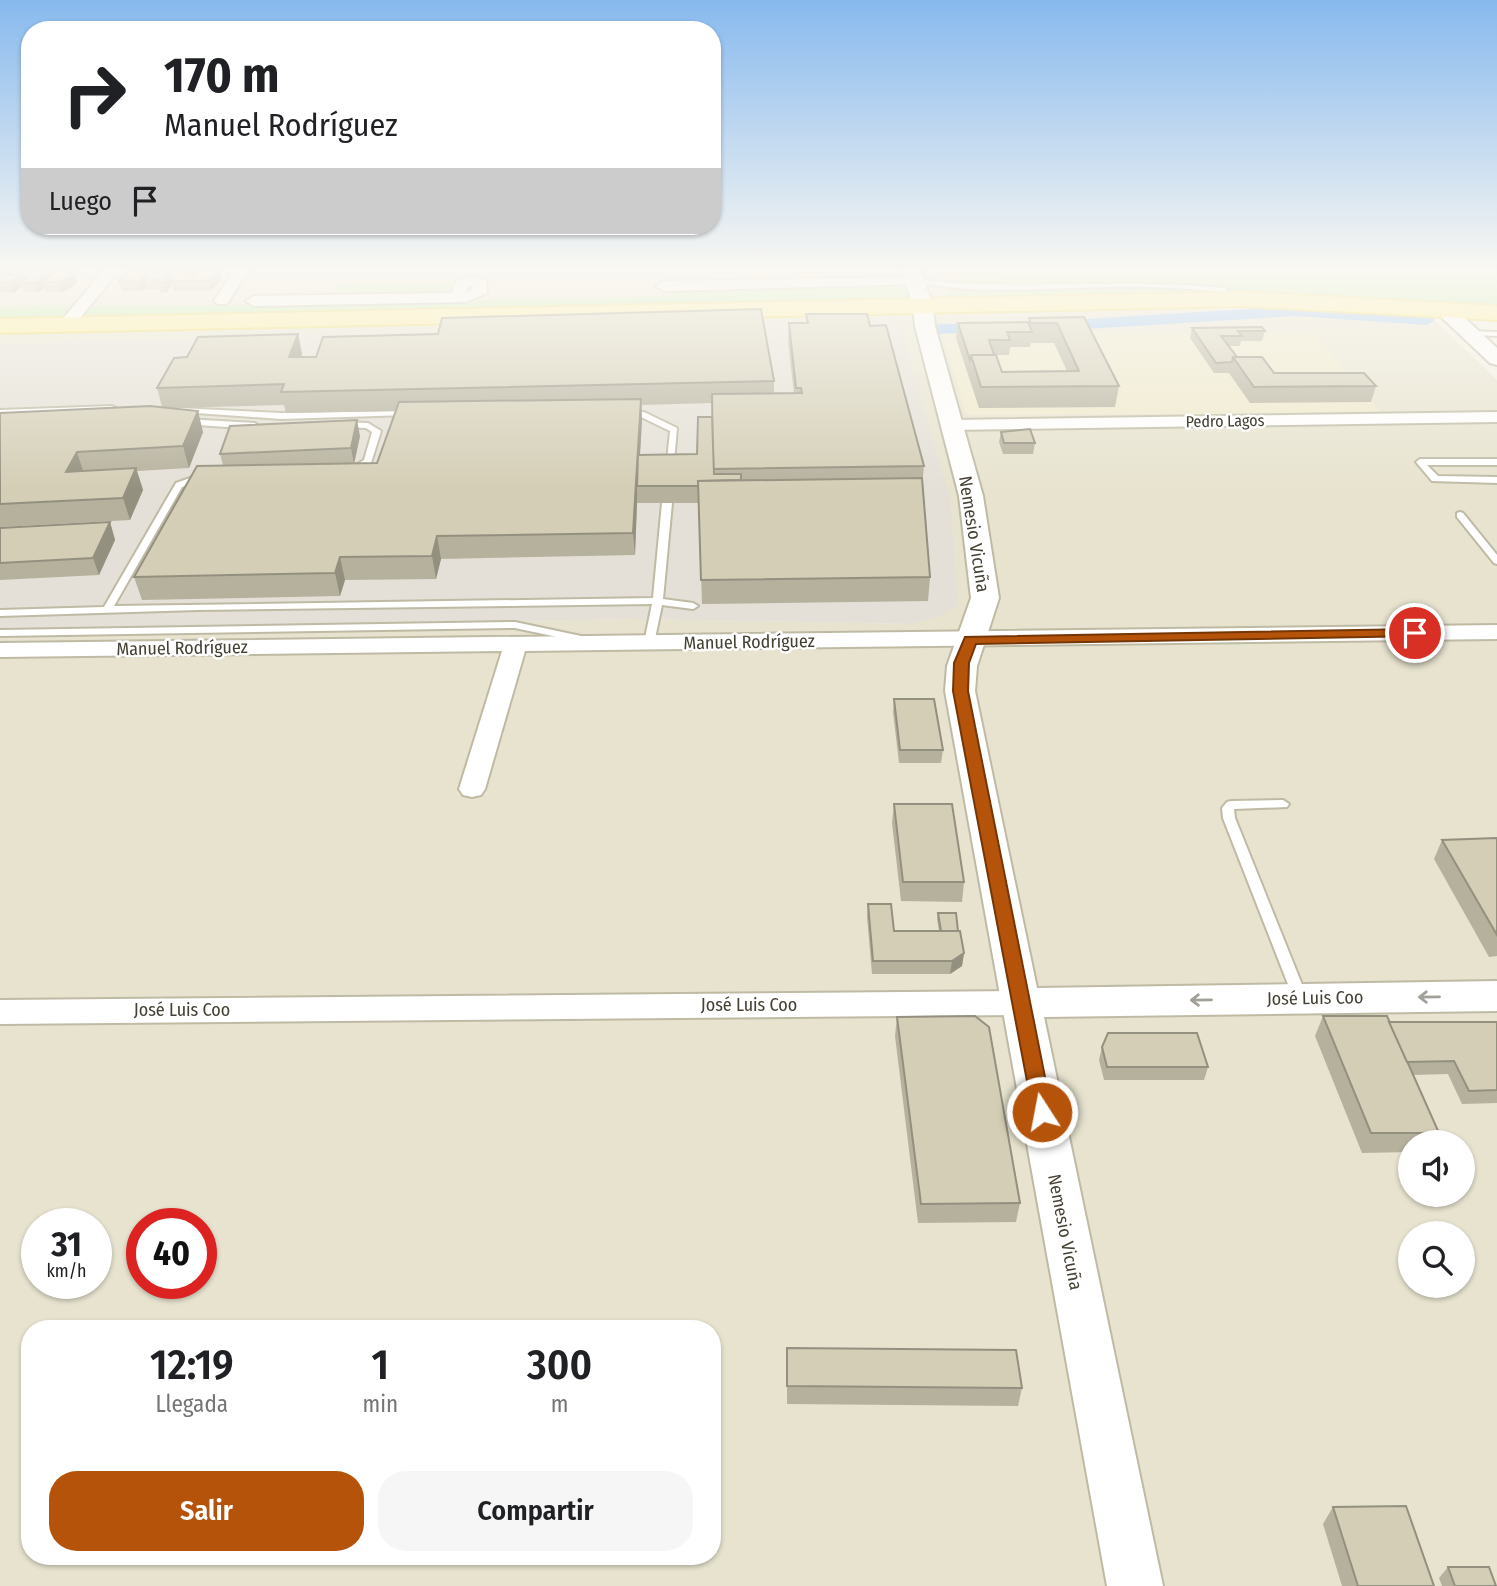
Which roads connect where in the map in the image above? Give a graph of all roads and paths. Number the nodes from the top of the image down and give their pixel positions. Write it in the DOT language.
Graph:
graph roads {
  1 [pos="931,342"];
  2 [pos="1479,342"];
  3 [pos="1497,359"];
  4 [pos="171,410"];
  5 [pos="0,412"];
  6 [pos="615,412"];
  7 [pos="423,413"];
  8 [pos="1497,417"];
  9 [pos="0,420"];
  10 [pos="176,421"];
  11 [pos="952,425"];
  12 [pos="1497,461"];
  13 [pos="339,471"];
  14 [pos="670,471"];
  15 [pos="209,475"];
  16 [pos="1497,480"];
  17 [pos="667,503"];
  18 [pos="1460,515"];
  19 [pos="1497,561"];
  20 [pos="657,601"];
  21 [pos="693,606"];
  22 [pos="107,610"];
  23 [pos="0,613"];
  24 [pos="1497,632"];
  25 [pos="0,634"];
  26 [pos="970,640"];
  27 [pos="649,643"];
  28 [pos="602,644"];
  29 [pos="515,645"];
  30 [pos="0,650"];
  31 [pos="472,789"];
  32 [pos="1283,804"];
  33 [pos="1497,996"];
  34 [pos="1301,999"];
  35 [pos="1020,1003"];
  36 [pos="0,1012"];
  37 [pos="1135,1586"];
  1 -- 11 [label="street, Nemesio Vicuña"];
  2 -- 3 [label="street"];
  4 -- 7 [label="lane"];
  5 -- 9 [label="lane"];
  6 -- 14 [label="lane"];
  8 -- 11 [label="street, Pedro Lagos"];
  10 -- 13 [label="lane"];
  11 -- 26 [label="street, Nemesio Vicuña"];
  12 -- 16 [label="lane"];
  15 -- 22 [label="lane"];
  17 -- 20 [label="lane"];
  18 -- 19 [label="lane"];
  20 -- 21 [label="lane"];
  20 -- 22 [label="lane"];
  20 -- 27 [label="lane"];
  22 -- 23 [label="lane"];
  24 -- 26 [label="street, Manuel Rodríguez"];
  25 -- 28 [label="lane"];
  26 -- 27 [label="street, Manuel Rodríguez"];
  26 -- 35 [label="street, Nemesio Vicuña"];
  27 -- 28 [label="street, Manuel Rodríguez"];
  28 -- 29 [label="street, Manuel Rodríguez"];
  29 -- 30 [label="street, Manuel Rodríguez"];
  29 -- 31 [label="street"];
  32 -- 34 [label="lane"];
  33 -- 34 [label="street, José Luis Coo, one-way"];
  34 -- 35 [label="street, José Luis Coo, one-way"];
  35 -- 36 [label="street, José Luis Coo"];
  35 -- 37 [label="street, Nemesio Vicuña"];
}
